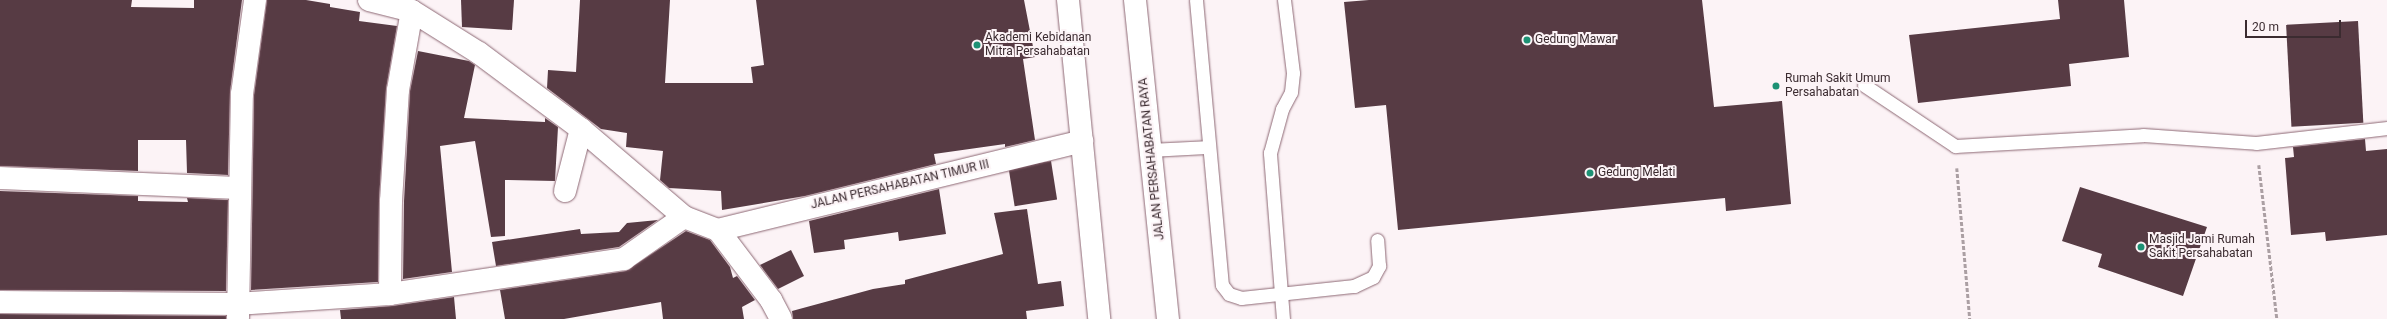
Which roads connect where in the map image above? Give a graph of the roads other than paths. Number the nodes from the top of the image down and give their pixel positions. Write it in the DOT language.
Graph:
graph roads {
  1 [pos="256,0"];
  2 [pos="369,0"];
  3 [pos="1068,0"];
  4 [pos="1135,0"];
  5 [pos="1284,0"];
  6 [pos="1200,1"];
  7 [pos="412,11"];
  8 [pos="1864,85"];
  9 [pos="2387,128"];
  10 [pos="581,129"];
  11 [pos="1082,141"];
  12 [pos="1209,147"];
  13 [pos="1151,150"];
  14 [pos="0,178"];
  15 [pos="239,188"];
  16 [pos="565,191"];
  17 [pos="684,217"];
  18 [pos="718,230"];
  19 [pos="1376,240"];
  20 [pos="390,294"];
  21 [pos="1281,295"];
  22 [pos="0,302"];
  23 [pos="237,311"];
  24 [pos="781,319"];
  25 [pos="1099,319"];
  26 [pos="1168,319"];
  27 [pos="1283,319"];
  1 -- 15 [label="street"];
  2 -- 7 [label="street"];
  3 -- 11 [label="street"];
  4 -- 13 [label="street, JALAN PERSAHABATAN RAYA"];
  5 -- 21 [label="lane"];
  6 -- 12 [label="lane"];
  7 -- 10 [label="street"];
  7 -- 20 [label="street"];
  8 -- 9 [label="lane"];
  10 -- 16 [label="street"];
  10 -- 17 [label="street"];
  11 -- 18 [label="street, JALAN PERSAHABATAN TIMUR III"];
  11 -- 25 [label="street"];
  12 -- 13 [label="lane"];
  12 -- 21 [label="lane"];
  13 -- 26 [label="street, JALAN PERSAHABATAN RAYA"];
  14 -- 15 [label="street"];
  15 -- 23 [label="street"];
  17 -- 18 [label="street"];
  17 -- 20 [label="street"];
  18 -- 24 [label="street"];
  19 -- 21 [label="lane"];
  20 -- 23 [label="street"];
  21 -- 27 [label="lane"];
  22 -- 23 [label="street"];
}
